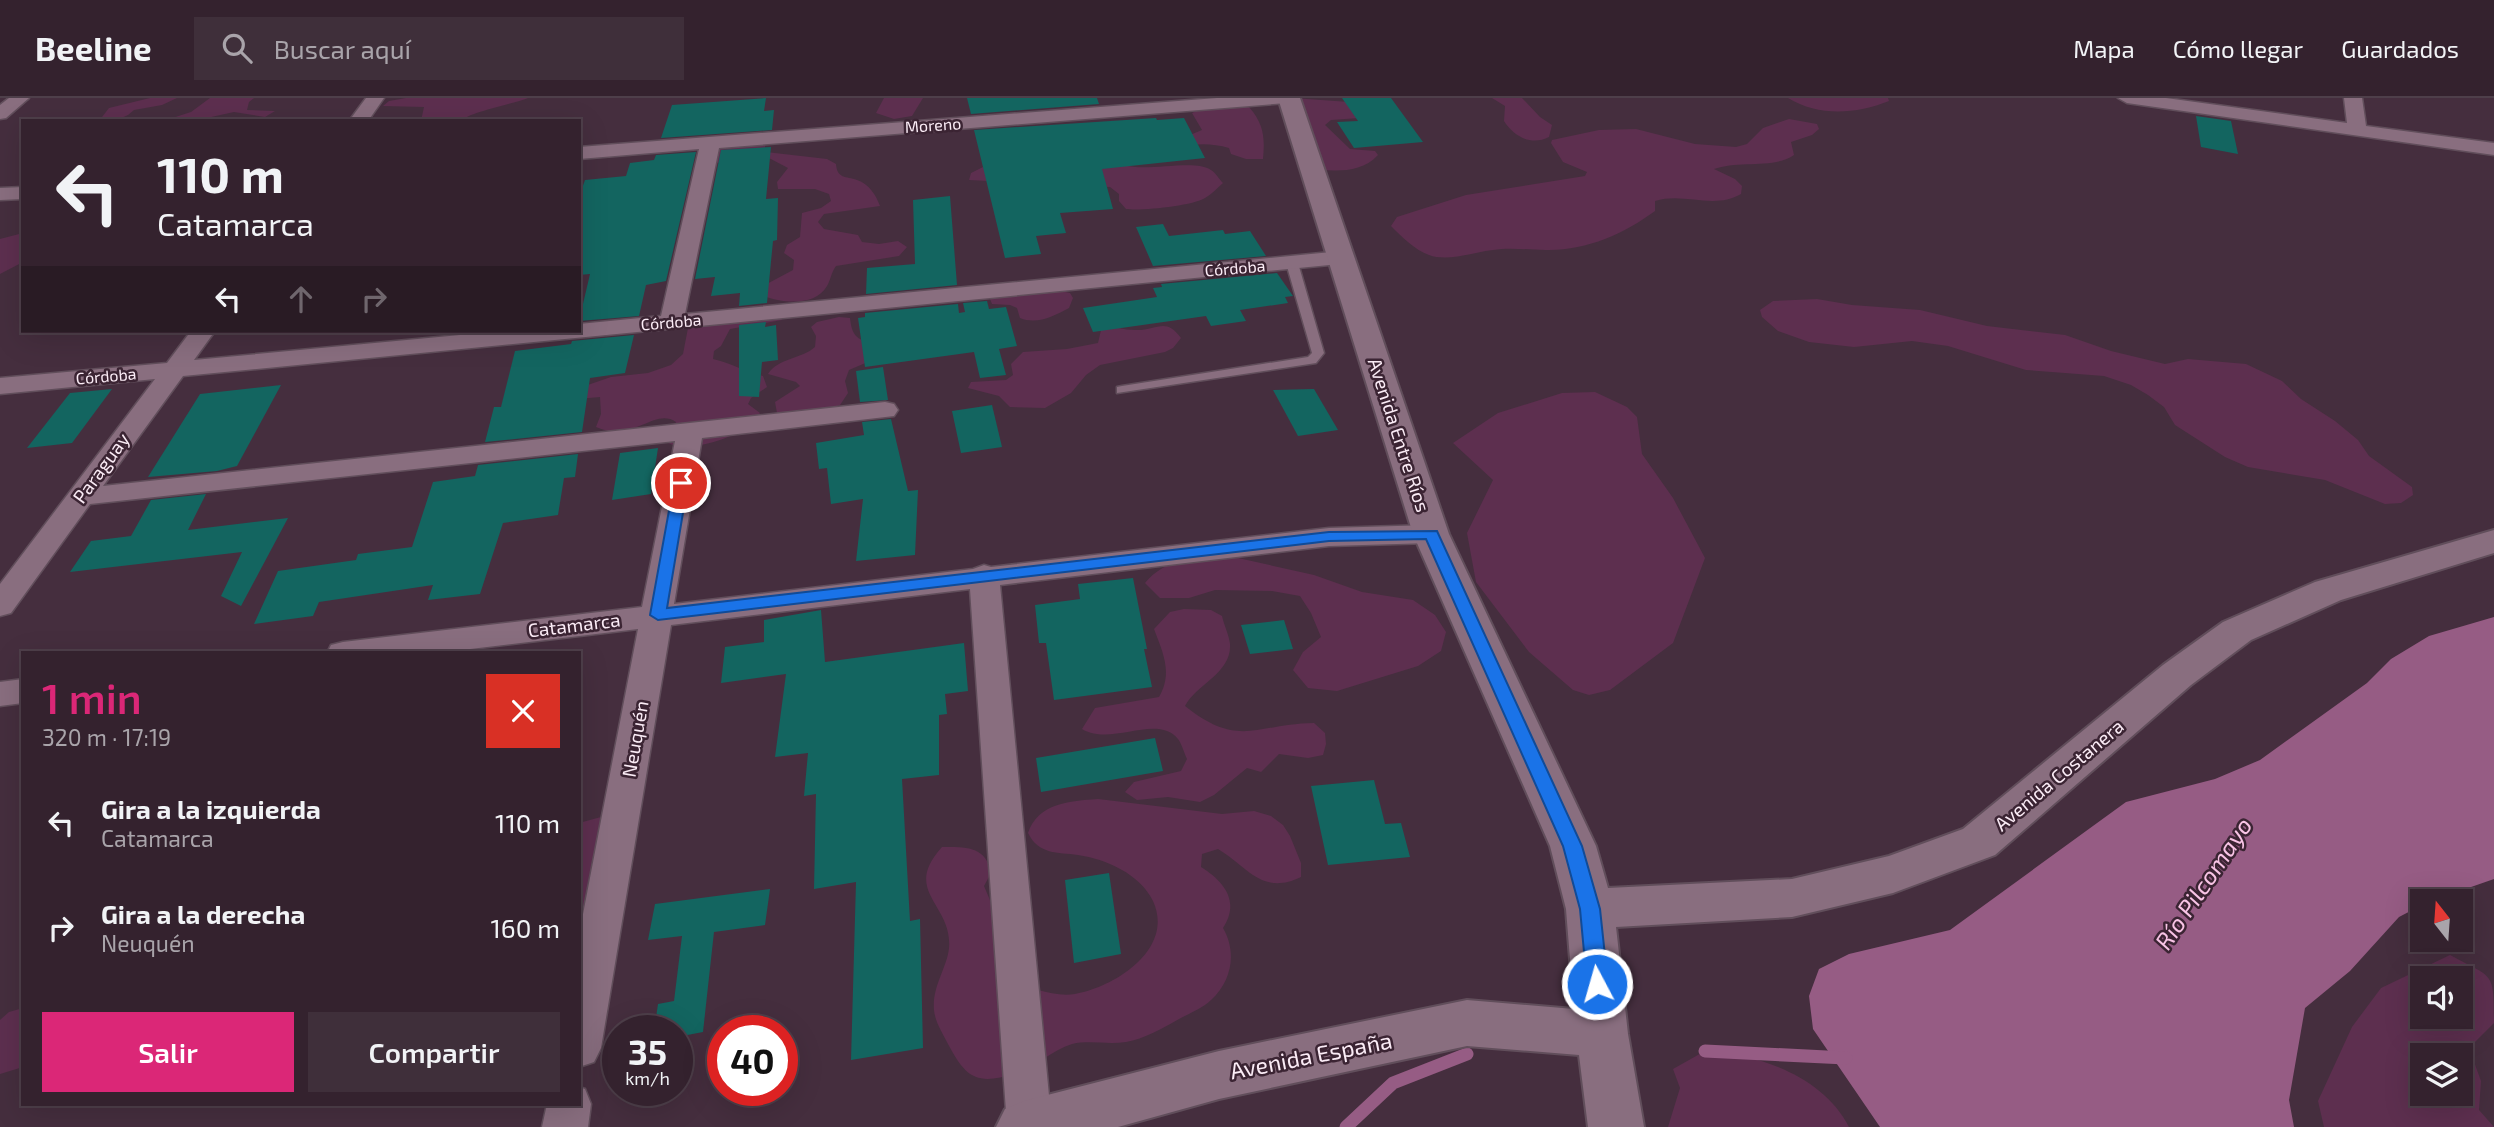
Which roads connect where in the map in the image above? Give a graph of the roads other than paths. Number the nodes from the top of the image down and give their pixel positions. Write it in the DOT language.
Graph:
graph roads {
  1 [pos="20,98"];
  2 [pos="375,98"];
  3 [pos="1288,98"];
  4 [pos="2127,98"];
  5 [pos="2353,98"];
  6 [pos="0,114"];
  7 [pos="359,119"];
  8 [pos="2357,129"];
  9 [pos="710,143"];
  10 [pos="2494,149"];
  11 [pos="581,153"];
  12 [pos="21,193"];
  13 [pos="0,194"];
  14 [pos="1342,258"];
  15 [pos="1292,263"];
  16 [pos="671,322"];
  17 [pos="581,331"];
  18 [pos="202,333"];
  19 [pos="557,333"];
  20 [pos="174,370"];
  21 [pos="0,386"];
  22 [pos="1122,390"];
  23 [pos="884,410"];
  24 [pos="690,430"];
  25 [pos="80,497"];
  26 [pos="1431,534"];
  27 [pos="2494,541"];
  28 [pos="984,575"];
  29 [pos="0,606"];
  30 [pos="658,615"];
  31 [pos="360,651"];
  32 [pos="21,691"];
  33 [pos="0,694"];
  34 [pos="1590,909"];
  35 [pos="1602,1034"];
  36 [pos="581,1037"];
  37 [pos="569,1106"];
  38 [pos="1027,1126"];
  39 [pos="565,1127"];
  40 [pos="1616,1127"];
  1 -- 6 [label="street"];
  2 -- 7 [label="street"];
  3 -- 9 [label="street, Moreno"];
  3 -- 14 [label="street, Avenida Entre Ríos"];
  4 -- 8 [label="street"];
  5 -- 8 [label="street"];
  8 -- 10 [label="street"];
  9 -- 11 [label="street, Moreno"];
  9 -- 16 [label="street"];
  12 -- 13 [label="street"];
  14 -- 15 [label="street, Córdoba"];
  14 -- 26 [label="street, Avenida Entre Ríos"];
  15 -- 16 [label="street, Córdoba"];
  15 -- 22 [label="lane"];
  16 -- 17 [label="street, Córdoba"];
  18 -- 20 [label="street, Paraguay"];
  19 -- 20 [label="street, Córdoba"];
  20 -- 21 [label="street, Córdoba"];
  20 -- 25 [label="street, Paraguay"];
  23 -- 24 [label="street"];
  24 -- 25 [label="street"];
  24 -- 30 [label="street, Neuquén"];
  25 -- 29 [label="street, Paraguay"];
  26 -- 28 [label="street, Catamarca"];
  26 -- 34 [label="street, Avenida Entre Ríos"];
  27 -- 34 [label="street, Avenida Costanera"];
  28 -- 30 [label="street, Catamarca"];
  28 -- 38 [label="street"];
  30 -- 31 [label="street, Catamarca"];
  30 -- 36 [label="street, Neuquén"];
  32 -- 33 [label="street"];
  34 -- 35 [label="street, Avenida Entre Ríos"];
  35 -- 38 [label="street, Avenida España"];
  35 -- 40 [label="street, Avenida Entre Ríos"];
  37 -- 39 [label="street"];
}
